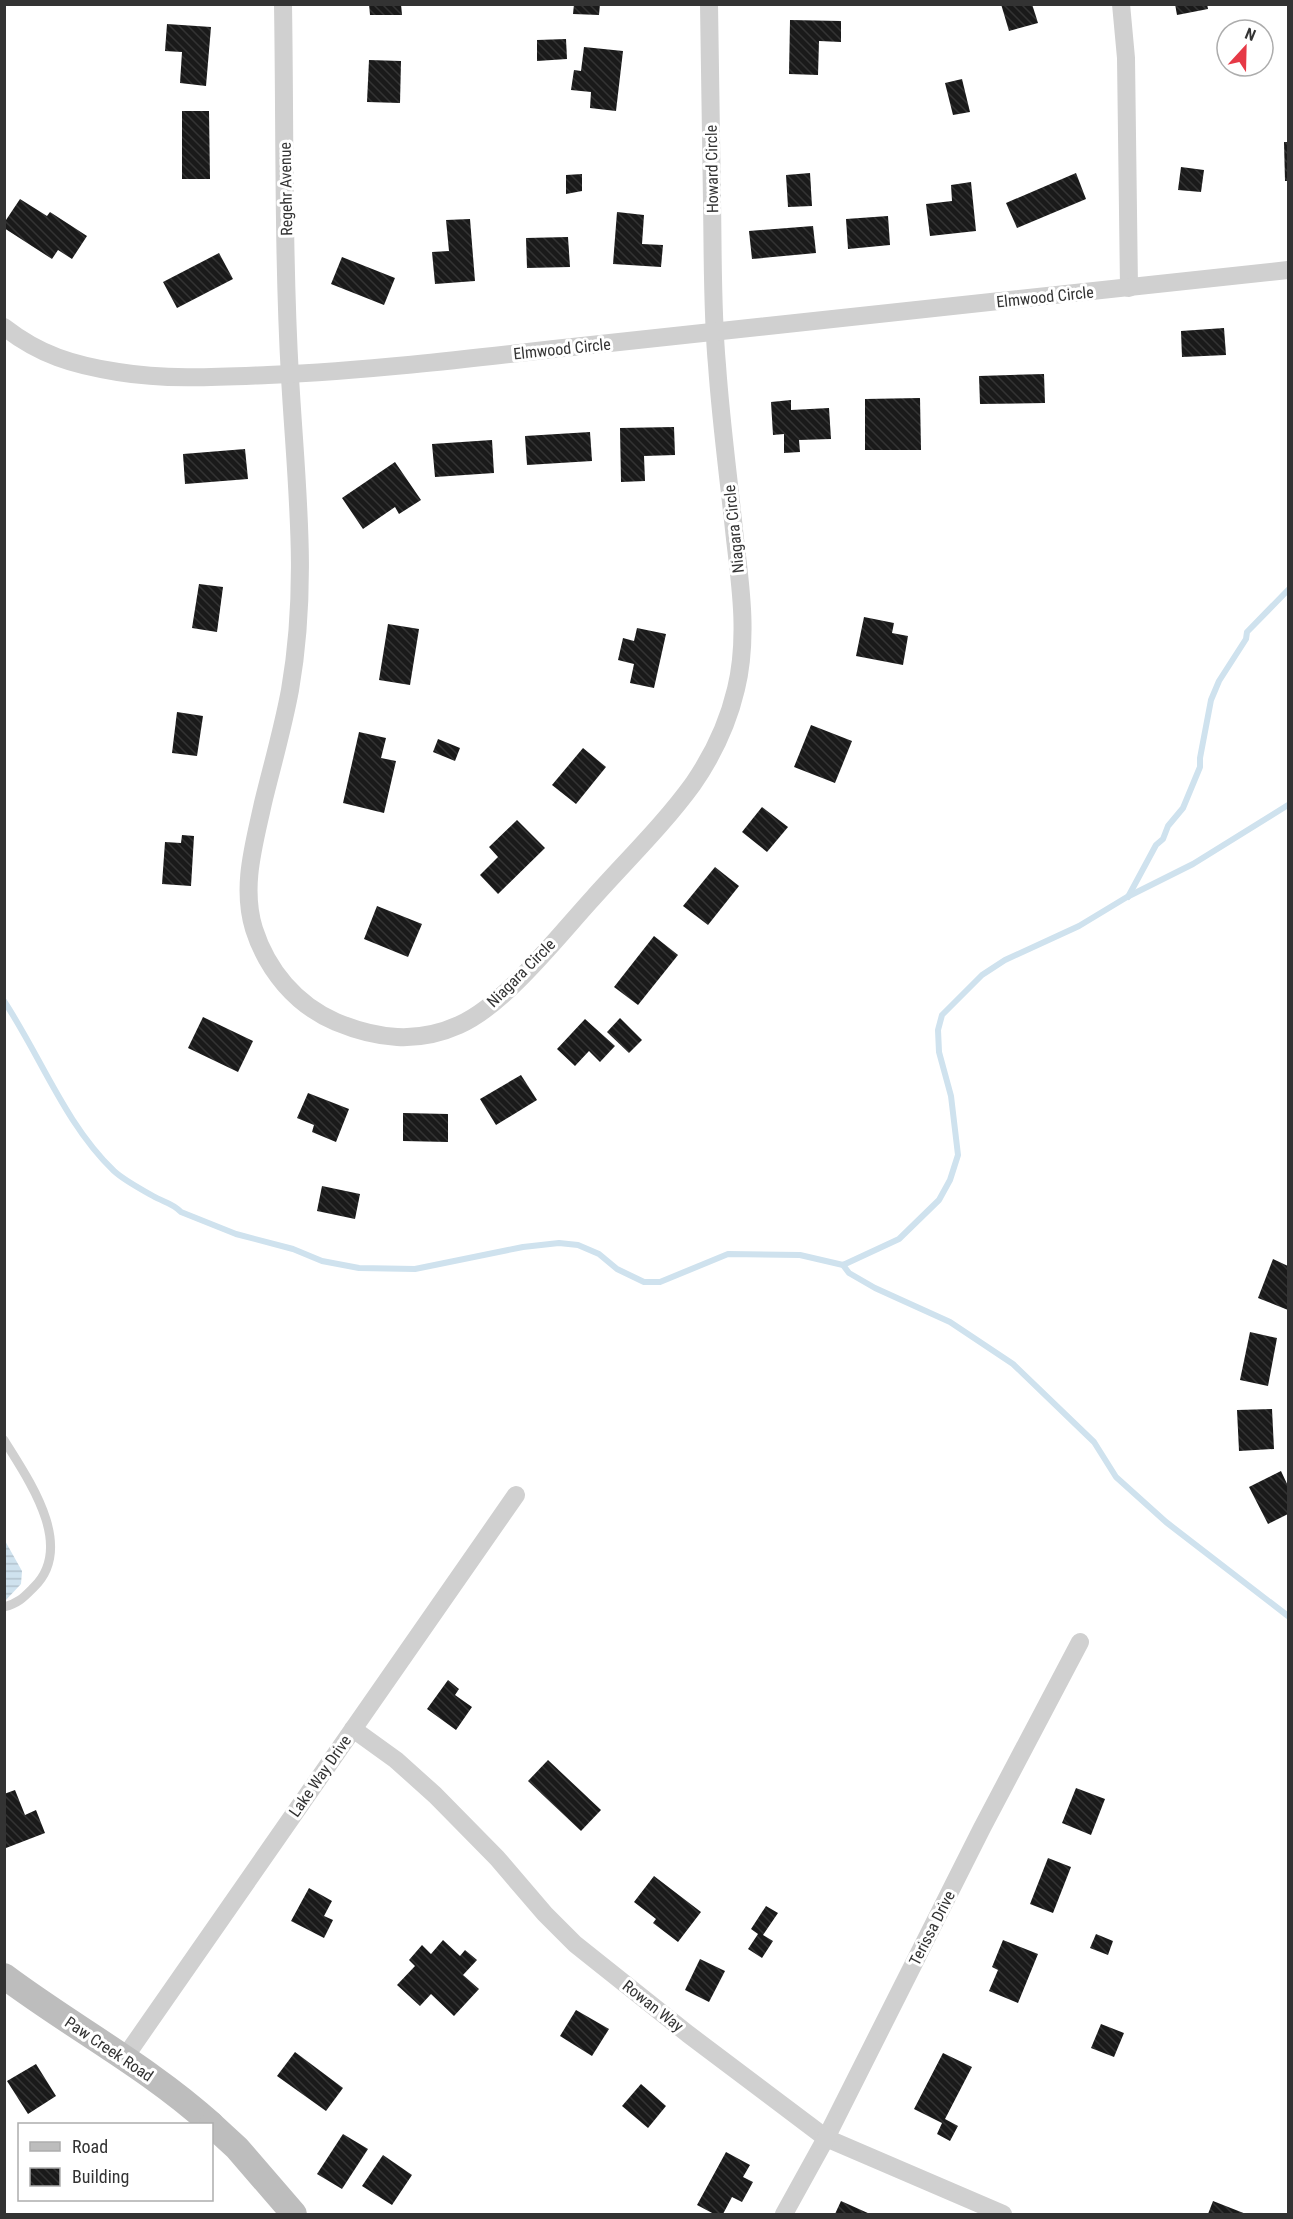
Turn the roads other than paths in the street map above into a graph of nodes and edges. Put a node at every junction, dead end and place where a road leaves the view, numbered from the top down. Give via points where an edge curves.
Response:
1 (283, 4) edge
2 (709, 4) edge
3 (1121, 4) edge
4 (1288, 270) edge
5 (1129, 288) junction
6 (4, 327) edge
7 (714, 334) junction
8 (290, 374) junction
9 (4, 1440) edge
10 (516, 1495) dead end
11 (4, 1607) edge
12 (1080, 1642) dead end
13 (353, 1729) junction
14 (4, 1976) edge
15 (125, 2057) junction
16 (208, 2123) edge
17 (213, 2127) edge
18 (826, 2138) junction
19 (294, 2214) edge
20 (784, 2214) edge
21 (1003, 2214) edge

1 - 8 street, Regehr Avenue
2 - 7 street, Howard Circle
3 - 5 street via 1126,58
4 - 5 street, Elmwood Circle
5 - 7 street, Elmwood Circle
6 - 8 street, Elmwood Circle via 52,357 119,372
7 - 8 street, Elmwood Circle via 460,361
7 - 8 street, Niagara Circle via 742,601 737,686 726,722 694,782 666,818 529,968 470,1020 417,1037 388,1038 361,1033 307,1005 287,989 271,967 253,925 248,898 249,865 289,692 300,618 301,540
9 - 11 lane via 38,1499 49,1527 52,1551 43,1578 18,1603
10 - 13 street, Lake Way Drive
12 - 18 street, Terissa Drive
13 - 15 street, Lake Way Drive
13 - 18 street, Rowan Way via 435,1795 575,1944
14 - 15 street, Paw Creek Road
15 - 16 street, Paw Creek Road
17 - 19 street, Paw Creek Road via 237,2148
18 - 20 street, Terissa Drive
18 - 21 street, Rowan Way

